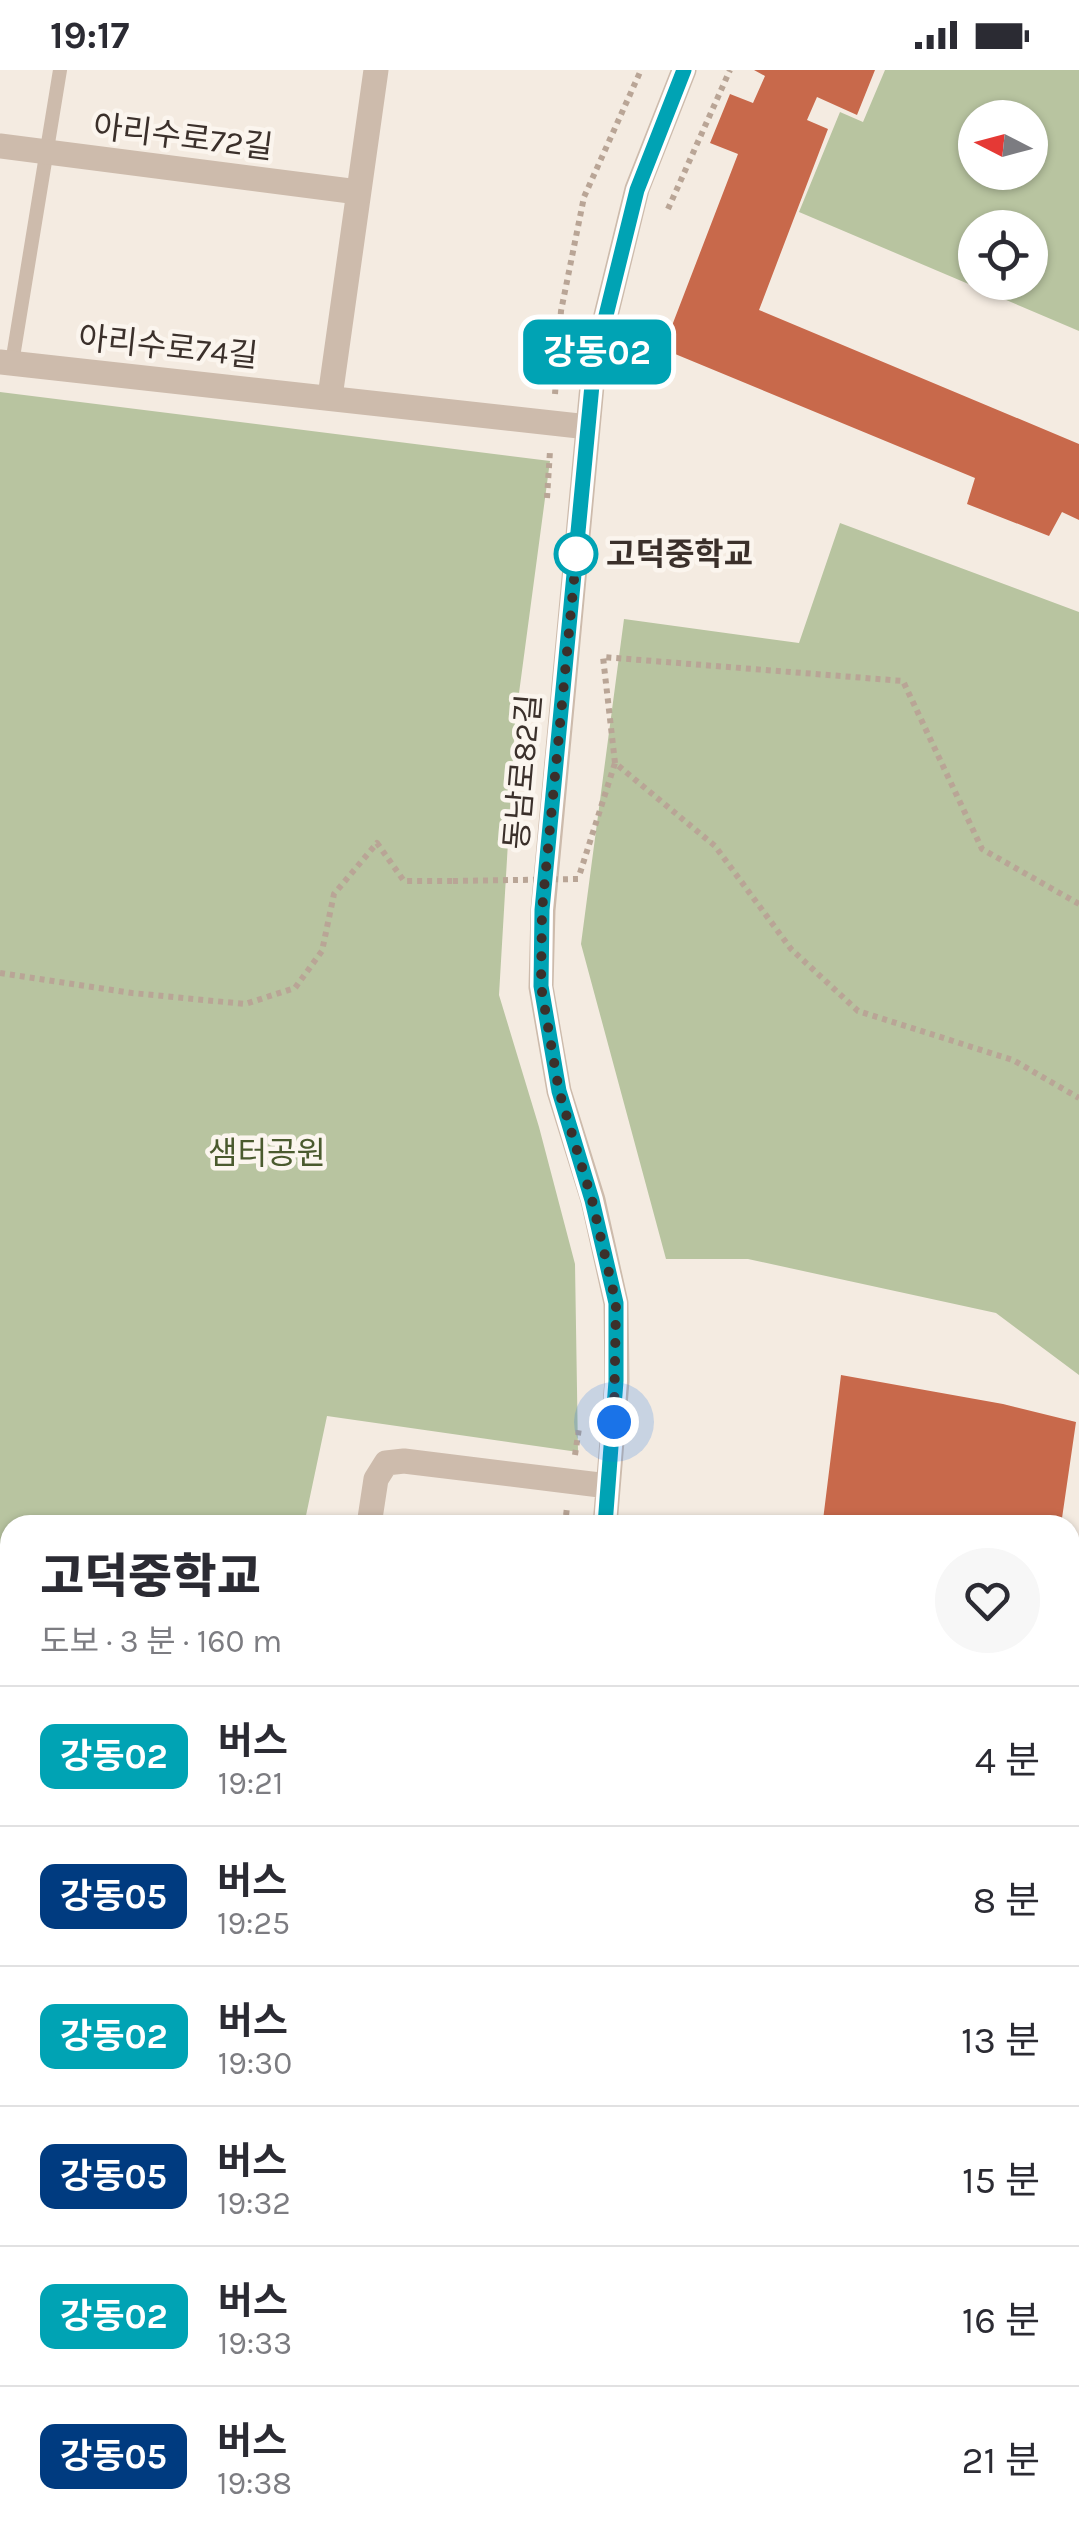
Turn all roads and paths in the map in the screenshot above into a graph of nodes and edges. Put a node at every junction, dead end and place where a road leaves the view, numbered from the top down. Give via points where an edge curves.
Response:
1 (60, 70) edge
2 (376, 70) edge
3 (684, 70) edge
4 (730, 70) edge
5 (0, 146) edge
6 (47, 152) junction
7 (358, 192) junction
8 (666, 212) dead end
9 (6, 362) edge
10 (330, 397) junction
11 (588, 427) junction
12 (614, 763) junction
13 (568, 863) dead end
14 (566, 882) dead end
15 (1079, 904) edge
16 (0, 973) edge
17 (1079, 1098) edge
18 (608, 1486) junction
19 (567, 1508) dead end
20 (371, 1515) edge
21 (566, 1515) edge
22 (606, 1515) edge

1 - 6 lane
2 - 7 street
3 - 11 street, 동남로82길 via 637,190 594,364
4 - 8 path
5 - 6 street, 아리수로72길
6 - 7 street, 아리수로72길
6 - 9 lane
7 - 10 street
9 - 10 street, 아리수로74길
10 - 11 street, 아리수로74길
11 - 18 street, 동남로82길 via 542,910 541,986 559,1091 616,1303
12 - 15 path via 603,657 903,682 982,849
12 - 16 path, bridge via 578,879 404,880 377,843 334,894 322,951 294,988 246,1004
12 - 17 path via 715,846 790,949 858,1011 1012,1060
13 - 14 path
18 - 20 street via 386,1463 376,1479
18 - 22 street, 동남로82길
19 - 21 path

